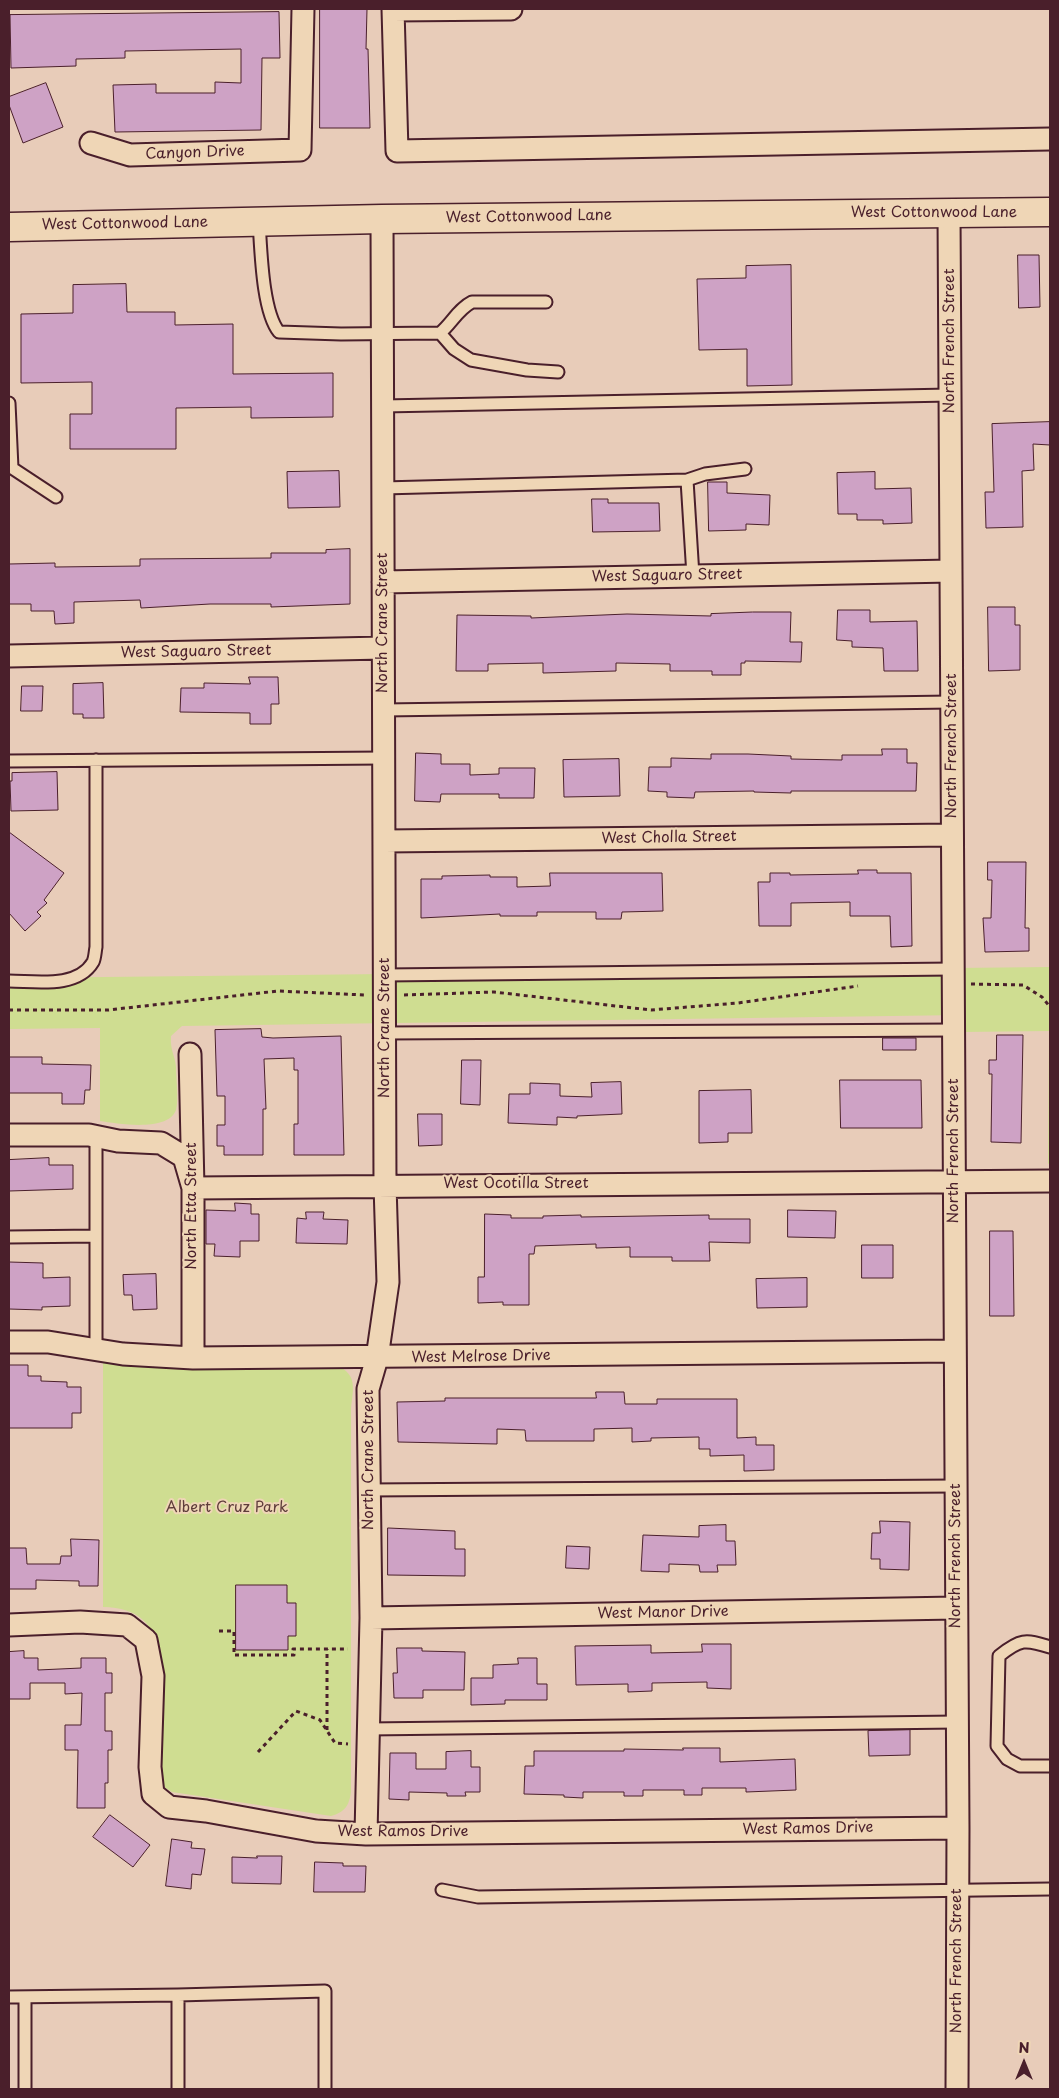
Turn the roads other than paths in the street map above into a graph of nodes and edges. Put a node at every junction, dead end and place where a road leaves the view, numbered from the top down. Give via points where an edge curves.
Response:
1 (303, 9) edge
2 (512, 9) edge
3 (393, 10) edge
4 (1050, 139) edge
5 (91, 143) dead end
6 (1050, 212) edge
7 (949, 213) junction
8 (382, 219) junction
9 (259, 222) junction
10 (9, 227) edge
11 (546, 302) dead end
12 (382, 333) junction
13 (440, 333) junction
14 (558, 372) dead end
15 (950, 395) junction
16 (9, 403) edge
17 (382, 406) junction
18 (745, 469) dead end
19 (687, 480) junction
20 (383, 488) junction
21 (56, 497) dead end
22 (951, 571) junction
23 (693, 576) junction
24 (383, 582) junction
25 (383, 648) junction
26 (9, 656) edge
27 (951, 702) junction
28 (384, 710) junction
29 (384, 758) junction
30 (9, 760) edge
31 (96, 760) junction
32 (952, 835) junction
33 (385, 841) junction
34 (953, 976) junction
35 (9, 981) edge
36 (385, 985) junction
37 (954, 1030) junction
38 (385, 1033) junction
39 (190, 1054) dead end
40 (9, 1136) edge
41 (96, 1136) junction
42 (1050, 1181) edge
43 (954, 1183) junction
44 (385, 1185) junction
45 (193, 1188) junction
46 (96, 1236) junction
47 (9, 1237) edge
48 (9, 1342) edge
49 (96, 1350) junction
50 (955, 1351) junction
51 (193, 1358) junction
52 (377, 1358) junction
53 (956, 1486) junction
54 (368, 1490) junction
55 (956, 1608) junction
56 (371, 1618) junction
57 (9, 1625) edge
58 (1050, 1647) edge
59 (957, 1722) junction
60 (368, 1729) junction
61 (1050, 1766) edge
62 (958, 1828) junction
63 (366, 1834) junction
64 (1050, 1889) edge
65 (442, 1890) dead end
66 (957, 1890) junction
67 (178, 1995) junction
68 (9, 1997) edge
69 (25, 1997) junction
70 (25, 2089) edge
71 (178, 2089) edge
72 (325, 2089) edge
73 (957, 2089) edge

1 - 5 street, Canyon Drive via 300,150 130,155
2 - 3 street
3 - 4 street via 397,151
6 - 7 main road, West Cottonwood Lane
7 - 8 main road, West Cottonwood Lane
7 - 15 street, North French Street
8 - 9 main road, West Cottonwood Lane
8 - 12 street, North Crane Street
9 - 10 main road, West Cottonwood Lane
9 - 12 lane via 264,284 274,326 279,332
11 - 13 lane via 472,302 462,307
12 - 13 lane
12 - 17 street, North Crane Street
13 - 14 lane via 454,349 471,360
15 - 17 lane
15 - 22 street, North French Street
16 - 21 lane via 12,468
17 - 20 street, North Crane Street
18 - 19 lane via 705,474
19 - 20 lane
19 - 23 lane
20 - 24 street, North Crane Street
22 - 23 street, West Saguaro Street
22 - 27 street, North French Street
23 - 24 street, West Saguaro Street
24 - 25 street, North Crane Street
25 - 26 street, West Saguaro Street
25 - 28 street, North Crane Street
27 - 28 lane
27 - 32 street, North French Street
28 - 29 street, North Crane Street
29 - 31 lane
29 - 33 street, North Crane Street
30 - 31 lane
31 - 35 lane via 94,961 76,977
32 - 33 street, West Cholla Street
32 - 34 street, North French Street
33 - 36 street, North Crane Street
34 - 36 lane
34 - 37 street, North French Street
36 - 38 street, North Crane Street
37 - 38 lane
37 - 43 street, North French Street
38 - 44 street, North Crane Street
39 - 45 street, North Etta Street
40 - 41 street
41 - 45 street via 118,1141 161,1143 184,1157
41 - 46 lane
42 - 43 street, West Ocotilla Street
43 - 44 street, West Ocotilla Street
43 - 50 street, North French Street
44 - 45 street, West Ocotilla Street
44 - 52 street, North Crane Street via 388,1282
45 - 51 street, North Etta Street
46 - 47 lane
46 - 49 lane
48 - 49 street, West Melrose Drive via 48,1342
49 - 51 street, West Melrose Drive
50 - 52 street, West Melrose Drive
50 - 53 street, North French Street
51 - 52 street, West Melrose Drive
52 - 54 street, North Crane Street via 368,1389
53 - 54 lane
53 - 55 street, North French Street
54 - 56 street, North Crane Street
55 - 56 street, West Manor Drive
55 - 59 street, North French Street
56 - 60 street, North Crane Street
57 - 63 street, West Ramos Drive via 80,1622 127,1625 146,1640 152,1676 152,1794 169,1807 316,1831
58 - 61 lane via 1031,1641 1014,1644 999,1656 996,1746 1007,1759 1020,1766
59 - 60 lane
59 - 62 street, North French Street
60 - 63 street, North Crane Street
62 - 63 street, West Ramos Drive
62 - 66 street, North French Street
64 - 66 lane
65 - 66 lane via 478,1898
66 - 73 street, North French Street
67 - 69 lane
67 - 71 lane
67 - 72 lane via 325,1991
68 - 69 lane
69 - 70 lane

